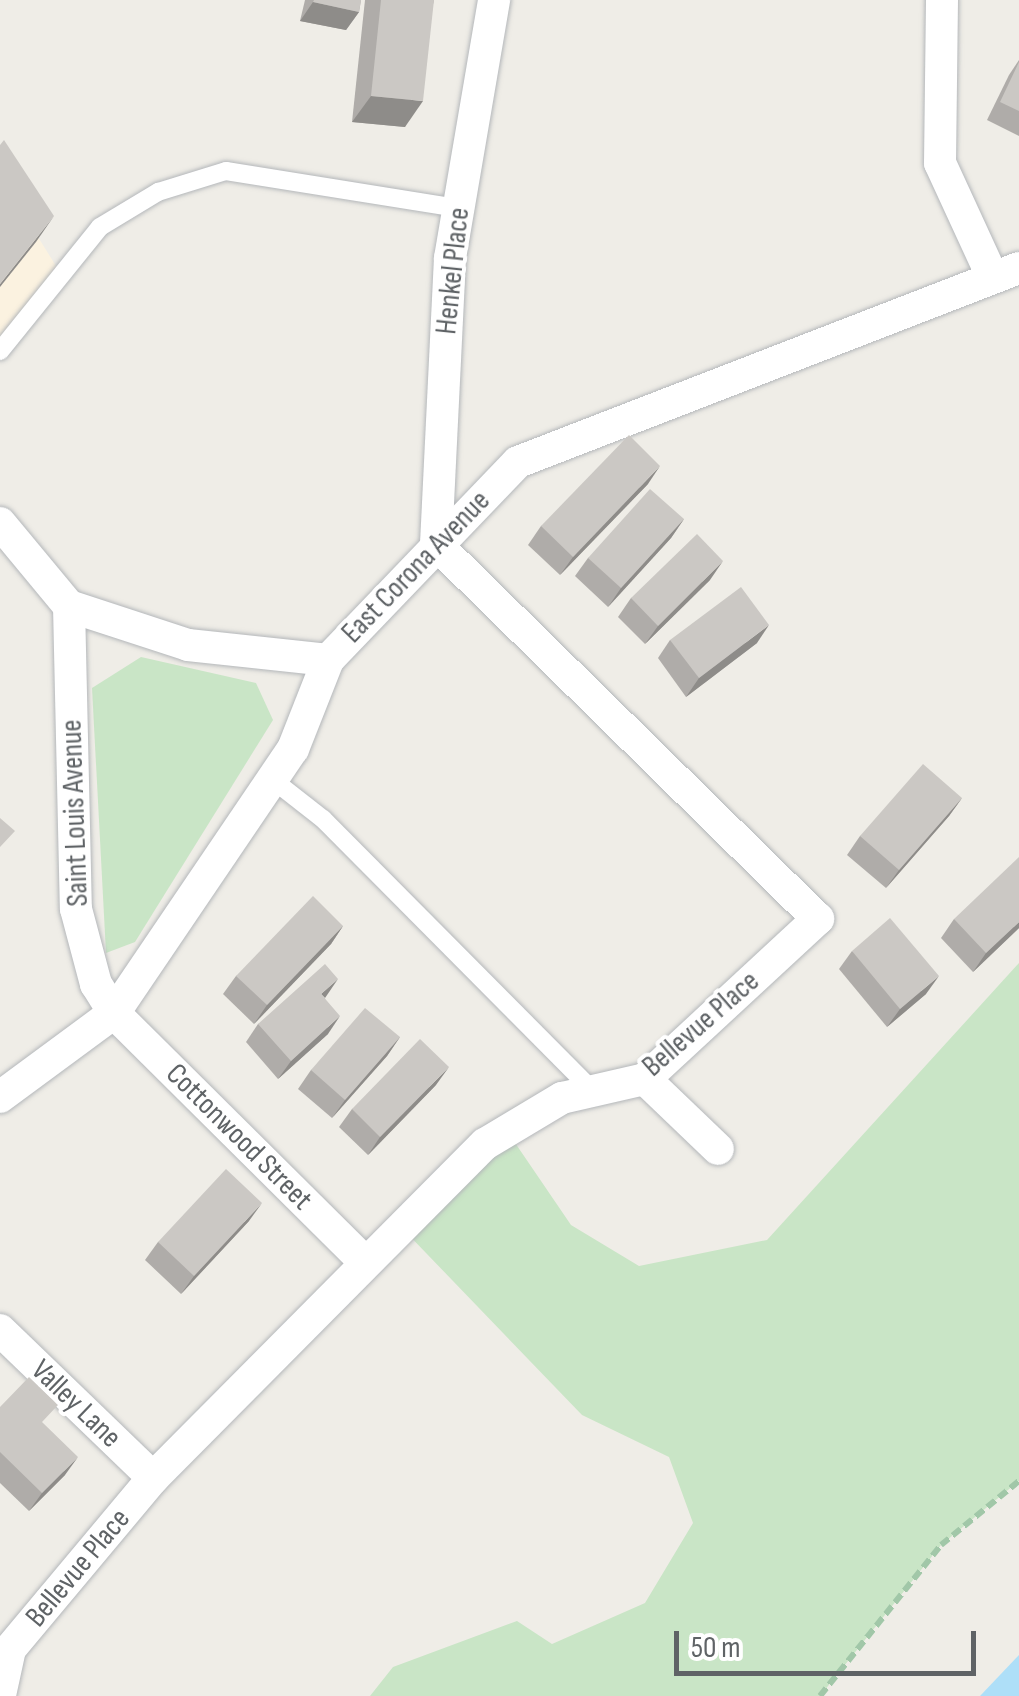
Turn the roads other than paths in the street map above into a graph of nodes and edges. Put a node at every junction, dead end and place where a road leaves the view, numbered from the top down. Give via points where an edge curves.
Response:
1 (494, 0) edge
2 (942, 0) edge
3 (458, 208) junction
4 (1005, 271) edge
5 (0, 351) edge
6 (0, 523) edge
7 (436, 544) junction
8 (70, 606) junction
9 (328, 660) junction
10 (273, 780) junction
11 (114, 1013) junction
12 (646, 1079) junction
13 (592, 1091) junction
14 (0, 1097) edge
15 (718, 1150) dead end
16 (365, 1262) junction
17 (0, 1330) edge
18 (152, 1478) junction
19 (0, 1695) edge

1 - 3 street, Henkel Place
2 - 4 street via 940,163
3 - 5 lane via 226,171 158,192 100,227
3 - 7 street, Henkel Place
4 - 7 street, East Corona Avenue via 518,462
6 - 8 street
7 - 9 street, East Corona Avenue
7 - 12 street, Bellevue Place via 818,919
8 - 9 street via 188,644
8 - 11 street, Saint Louis Avenue via 76,908 87,961
9 - 10 street, East Corona Avenue via 293,750
10 - 11 street, East Corona Avenue
10 - 13 lane via 322,819
11 - 14 street, East Corona Avenue
11 - 16 street, Cottonwood Street
12 - 13 street, Bellevue Place
12 - 15 street
13 - 16 street, Bellevue Place via 562,1098 485,1144
16 - 18 street, Bellevue Place
17 - 18 street, Valley Lane
18 - 19 street, Bellevue Place via 10,1649

